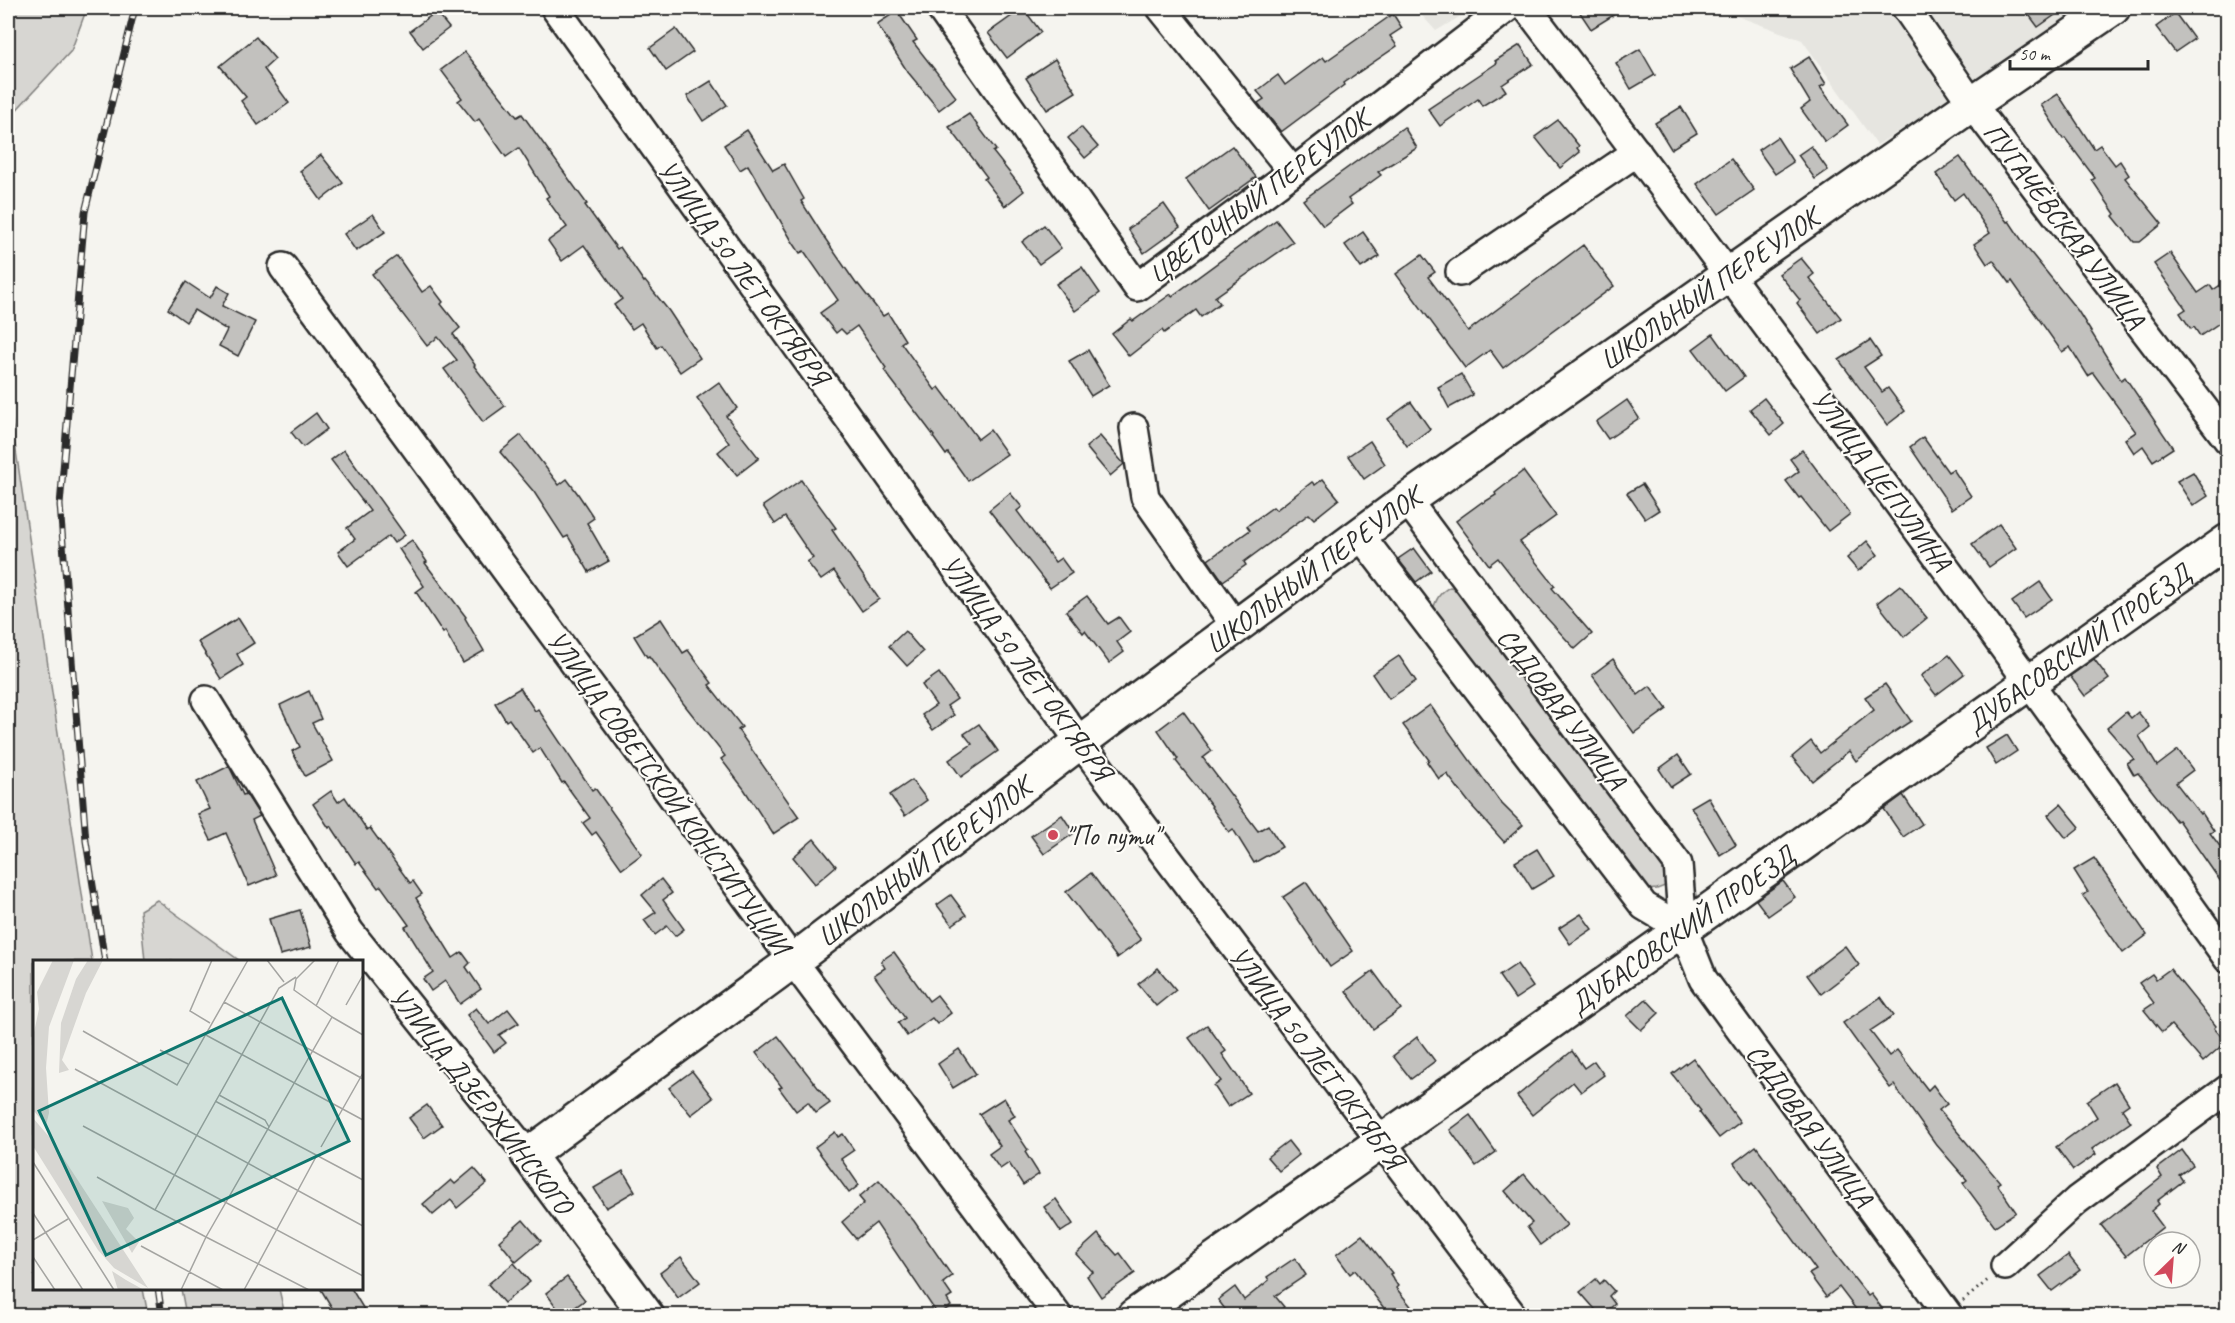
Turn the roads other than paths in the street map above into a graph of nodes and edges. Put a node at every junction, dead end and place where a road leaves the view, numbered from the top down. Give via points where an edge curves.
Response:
1 (555, 8) edge
2 (940, 8) edge
3 (1161, 8) edge
4 (1507, 8) edge
5 (1527, 8) edge
6 (1906, 8) edge
7 (2113, 8) edge
8 (1972, 104) junction
9 (1637, 152) junction
10 (1293, 172) junction
11 (283, 267) dead end
12 (1460, 272) dead end
13 (1730, 274) junction
14 (1134, 428) dead end
15 (2228, 440) edge
16 (1407, 500) junction
17 (1359, 535) junction
18 (2228, 541) edge
19 (1236, 627) junction
20 (2029, 681) junction
21 (206, 700) dead end
22 (1080, 742) junction
23 (1683, 929) junction
24 (2228, 959) edge
25 (793, 961) junction
26 (2228, 1089) edge
27 (1380, 1141) junction
28 (528, 1155) junction
29 (2004, 1266) road end
30 (1948, 1315) edge
31 (647, 1316) edge
32 (1058, 1316) edge
33 (1134, 1316) edge
34 (1513, 1316) edge

1 - 22 street, УЛИЦА 50 ЛЕТ ОКТЯБРЯ
2 - 10 street, ЦВЕТОЧНЫЙ ПЕРЕУЛОК via 1137,287
3 - 10 street
4 - 10 street, ЦВЕТОЧНЫЙ ПЕРЕУЛОК
5 - 9 street, УЛИЦА ЦЕПУЛИНА
6 - 8 street, ПУГАЧЁВСКАЯ УЛИЦА
7 - 8 main road, ШКОЛЬНЫЙ ПЕРЕУЛОК
8 - 13 main road, ШКОЛЬНЫЙ ПЕРЕУЛОК
8 - 15 street, ПУГАЧЁВСКАЯ УЛИЦА
9 - 12 street
9 - 13 street, УЛИЦА ЦЕПУЛИНА
11 - 25 street, УЛИЦА СОВЕТСКОЙ КОНСТИТУЦИИ
13 - 16 main road, ШКОЛЬНЫЙ ПЕРЕУЛОК
13 - 20 street, УЛИЦА ЦЕПУЛИНА
14 - 19 street via 1145,497
16 - 17 main road, ШКОЛЬНЫЙ ПЕРЕУЛОК
16 - 23 street, САДОВАЯ УЛИЦА via 1678,864
17 - 19 main road, ШКОЛЬНЫЙ ПЕРЕУЛОК
17 - 23 street, САДОВАЯ УЛИЦА via 1644,906
18 - 20 main road, ДУБАСОВСКИЙ ПРОЕЗД
19 - 22 main road, ШКОЛЬНЫЙ ПЕРЕУЛОК
20 - 23 main road, ДУБАСОВСКИЙ ПРОЕЗД
20 - 24 street, УЛИЦА ЦЕПУЛИНА
21 - 28 street, УЛИЦА ДЗЕРЖИНСКОГО via 350,932
22 - 25 main road, ШКОЛЬНЫЙ ПЕРЕУЛОК
22 - 27 street, УЛИЦА 50 ЛЕТ ОКТЯБРЯ
23 - 27 main road, ДУБАСОВСКИЙ ПРОЕЗД
23 - 30 street, САДОВАЯ УЛИЦА via 1703,979
25 - 28 main road, ШКОЛЬНЫЙ ПЕРЕУЛОК
25 - 32 street, УЛИЦА СОВЕТСКОЙ КОНСТИТУЦИИ
26 - 29 street via 2077,1200
27 - 33 main road, ДУБАСОВСКИЙ ПРОЕЗД
27 - 34 street, УЛИЦА 50 ЛЕТ ОКТЯБРЯ
28 - 31 main road, УЛИЦА ДЗЕРЖИНСКОГО

